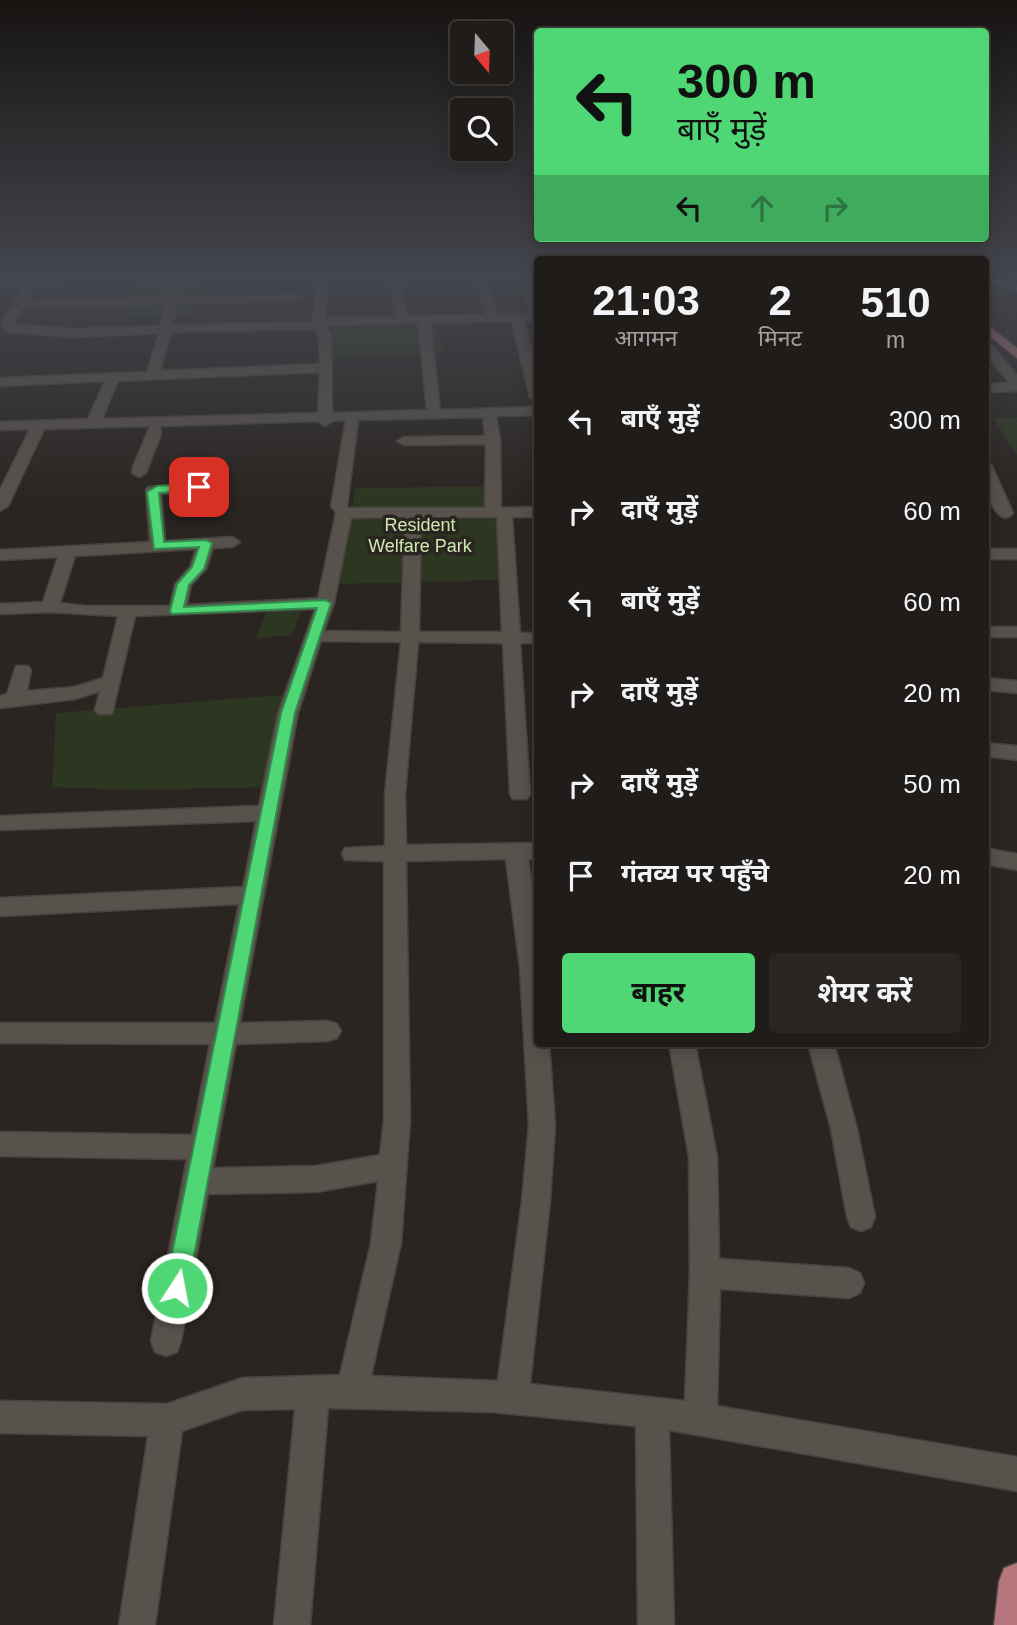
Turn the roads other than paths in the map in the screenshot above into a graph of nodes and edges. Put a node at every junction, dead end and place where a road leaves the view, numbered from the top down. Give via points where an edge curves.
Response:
1 (159, 351) edge
2 (326, 351) edge
3 (427, 351) edge
4 (525, 351) edge
5 (989, 354) edge
6 (327, 368) junction
7 (1006, 371) junction
8 (989, 372) edge
9 (152, 376) junction
10 (113, 377) junction
11 (0, 382) edge
12 (534, 385) edge
13 (1017, 385) edge
14 (989, 388) edge
15 (1017, 399) edge
16 (989, 401) edge
17 (534, 411) edge
18 (434, 413) junction
19 (534, 416) edge
20 (490, 417) junction
21 (325, 419) junction
22 (352, 421) junction
23 (93, 423) junction
24 (0, 426) edge
25 (37, 428) junction
26 (155, 428) junction
27 (493, 440) junction
28 (404, 442) dead end
29 (989, 473) edge
30 (199, 487) dead end
31 (155, 489) junction
32 (0, 506) edge
33 (499, 512) junction
34 (534, 512) edge
35 (344, 513) junction
36 (413, 513) junction
37 (989, 513) edge
38 (1011, 513) edge
39 (232, 542) dead end
40 (206, 543) junction
41 (158, 546) junction
42 (68, 552) junction
43 (989, 554) edge
44 (1017, 554) edge
45 (0, 555) edge
46 (325, 603) junction
47 (50, 607) junction
48 (0, 609) edge
49 (128, 610) junction
50 (177, 611) junction
51 (989, 631) edge
52 (1017, 632) edge
53 (314, 636) junction
54 (410, 637) junction
55 (512, 638) junction
56 (534, 638) edge
57 (22, 670) dead end
58 (111, 682) junction
59 (989, 684) edge
60 (1017, 687) edge
61 (8, 700) edge
62 (105, 710) dead end
63 (989, 750) edge
64 (1017, 753) edge
65 (520, 794) dead end
66 (268, 813) junction
67 (0, 823) edge
68 (526, 851) edge
69 (394, 853) junction
70 (353, 854) dead end
71 (989, 857) edge
72 (1017, 862) edge
73 (252, 895) junction
74 (0, 907) edge
75 (534, 999) edge
76 (327, 1031) dead end
77 (0, 1033) edge
78 (225, 1034) junction
79 (537, 1047) edge
80 (683, 1047) edge
81 (822, 1047) edge
82 (0, 1144) edge
83 (203, 1147) junction
84 (393, 1166) junction
85 (197, 1181) junction
86 (861, 1217) dead end
87 (705, 1273) junction
88 (849, 1283) dead end
89 (166, 1341) dead end
90 (352, 1391) junction
91 (313, 1392) junction
92 (512, 1398) junction
93 (652, 1412) junction
94 (0, 1417) edge
95 (701, 1419) junction
96 (167, 1420) junction
97 (1017, 1474) edge
98 (1017, 1581) edge
99 (137, 1625) edge
100 (292, 1625) edge
101 (656, 1625) edge
102 (1012, 1625) edge

1 - 9 street
2 - 6 street
3 - 18 street
4 - 12 street
5 - 7 street
6 - 9 street
6 - 21 street
7 - 8 street
7 - 13 street
9 - 10 street
10 - 11 street
10 - 23 street
13 - 14 street
15 - 16 street
17 - 18 street
18 - 21 street
19 - 20 street
20 - 22 street
20 - 27 street
21 - 22 street
21 - 23 street
21 - 26 street
22 - 35 street via 338,506
23 - 25 street
24 - 25 street
25 - 26 street
25 - 32 street
26 - 31 street via 138,476
27 - 28 street
27 - 33 street via 491,462
29 - 38 street
30 - 31 street
31 - 41 street
33 - 34 street
33 - 36 street
33 - 55 street
35 - 36 street
35 - 46 street
36 - 54 street
37 - 38 street
39 - 40 street
40 - 41 street
40 - 50 street via 198,569 183,584
41 - 42 street
42 - 45 street
42 - 47 street
43 - 44 street
46 - 50 street
46 - 53 street
47 - 48 street
47 - 49 street
49 - 50 street
49 - 58 street
51 - 52 street
53 - 54 street
53 - 66 street via 288,713
54 - 55 street
54 - 69 street
55 - 56 street
55 - 65 street
57 - 61 street
58 - 61 street via 75,693
58 - 62 street
59 - 60 street
63 - 64 street
66 - 67 street
66 - 73 street
68 - 69 street
68 - 75 street
69 - 70 street
69 - 84 street via 397,1120
71 - 72 street
73 - 74 street
73 - 78 street
76 - 78 street
77 - 78 street
78 - 83 street
79 - 92 street via 542,1125
80 - 87 street via 703,1157
81 - 86 street
82 - 83 street
83 - 85 street
84 - 85 street via 316,1179
84 - 90 street via 386,1243
85 - 89 street
87 - 88 street
87 - 95 street
90 - 91 street
90 - 92 street
91 - 96 street via 243,1394
91 - 100 street
92 - 93 street
93 - 95 street
93 - 101 street
94 - 96 street
95 - 97 street
96 - 99 street
98 - 102 main road

